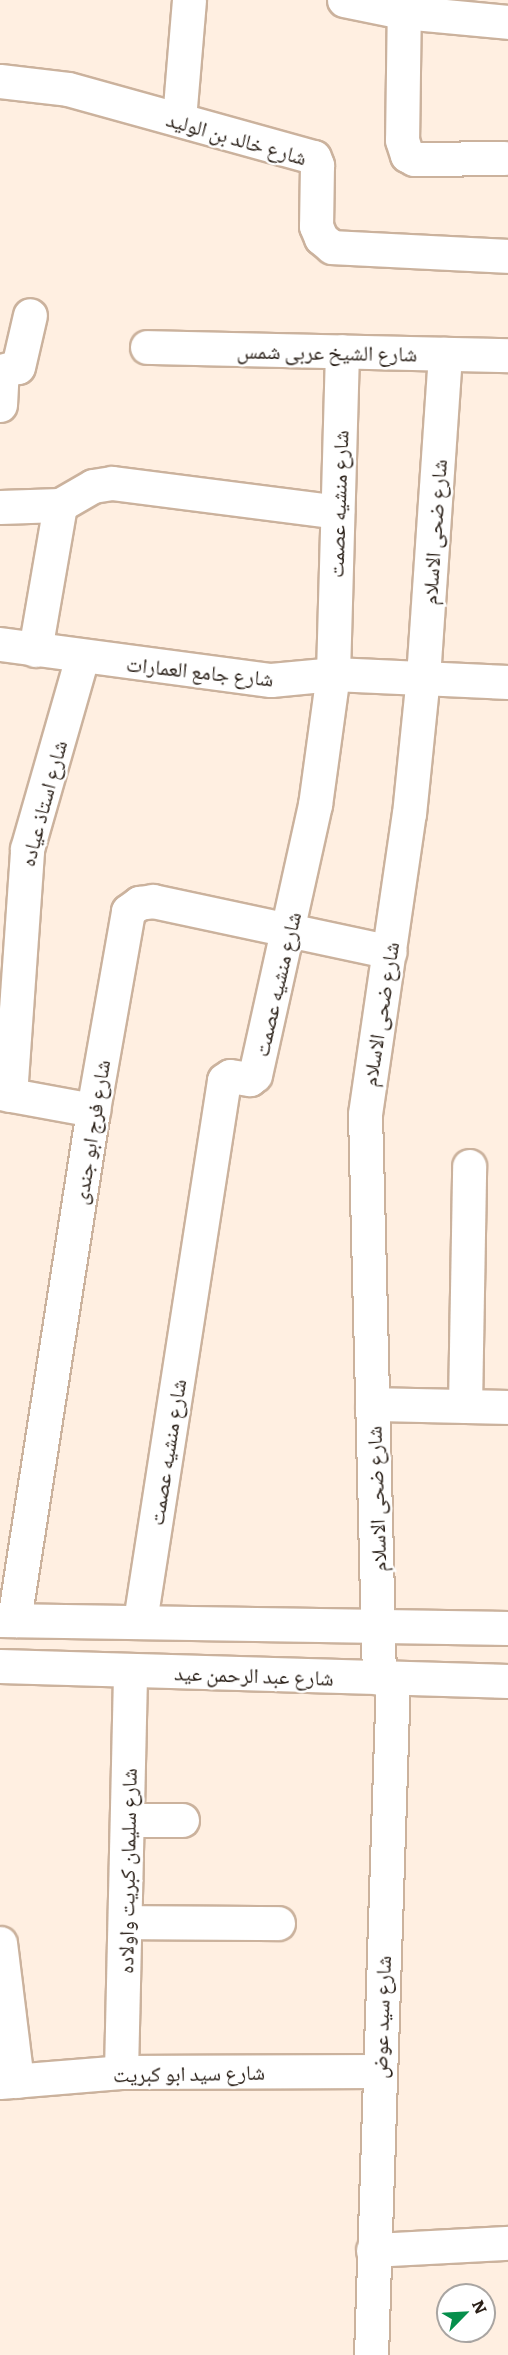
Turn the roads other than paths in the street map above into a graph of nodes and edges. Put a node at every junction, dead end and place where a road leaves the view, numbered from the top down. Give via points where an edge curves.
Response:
1 (189, 0) edge
2 (344, 0) edge
3 (403, 6) edge
4 (508, 22) edge
5 (0, 81) edge
6 (179, 119) junction
7 (504, 158) dead end
8 (508, 256) edge
9 (30, 315) dead end
10 (147, 347) dead end
11 (342, 351) junction
12 (445, 354) junction
13 (508, 355) edge
14 (1, 371) edge
15 (0, 405) edge
16 (60, 505) junction
17 (0, 507) edge
18 (337, 512) junction
19 (0, 644) edge
20 (35, 650) junction
21 (82, 657) junction
22 (333, 674) junction
23 (423, 677) junction
24 (508, 682) edge
25 (289, 930) junction
26 (390, 952) junction
27 (5, 1094) edge
28 (93, 1110) junction
29 (470, 1166) dead end
30 (372, 1404) junction
31 (465, 1406) junction
32 (508, 1407) edge
33 (7, 1620) edge
34 (140, 1621) junction
35 (378, 1625) junction
36 (508, 1628) edge
37 (0, 1666) edge
38 (130, 1670) junction
39 (386, 1678) junction
40 (508, 1681) edge
41 (127, 1820) junction
42 (183, 1820) dead end
43 (125, 1922) junction
44 (278, 1923) dead end
45 (0, 1943) edge
46 (378, 2071) junction
47 (122, 2072) junction
48 (9, 2081) edge
49 (508, 2243) edge
50 (374, 2250) junction
51 (371, 2355) edge

1 - 6 street
2 - 3 street
3 - 4 street
3 - 7 street via 402,140 407,155 414,159
5 - 6 street, شارع خالد بن الوليد via 68,89
6 - 8 street, شارع خالد بن الوليد via 314,157 316,226 321,238 332,246
9 - 14 street via 18,367
10 - 11 street, شارع الشيخ عربى شمس
11 - 12 street, شارع الشيخ عربى شمس
11 - 18 street, شارع منشيه عصمت
12 - 13 street, شارع الشيخ عربى شمس
12 - 23 street, شارع ضحى الاسلام
14 - 15 street
16 - 17 street
16 - 18 street via 93,486 112,483
16 - 20 street
18 - 22 street, شارع منشيه عصمت
19 - 20 street, شارع جامع العمارات
20 - 21 street, شارع جامع العمارات
21 - 22 street, شارع جامع العمارات via 271,680
21 - 27 street, شارع استاذ عياده via 26,858
22 - 23 street, شارع جامع العمارات
22 - 25 street, شارع منشيه عصمت via 315,805
23 - 24 street, شارع جامع العمارات
23 - 26 street, شارع ضحى الاسلام
25 - 26 street, شارع فرج ابو جندى
25 - 28 street, شارع فرج ابو جندى via 153,901 139,903 128,911
25 - 34 street, شارع منشيه عصمت via 255,1075 250,1079 230,1076 224,1080
26 - 30 street, شارع ضحى الاسلام via 365,1114
27 - 28 street
28 - 33 street, شارع فرج ابو جندى
29 - 31 street
30 - 31 street
30 - 35 street, شارع ضحى الاسلام
31 - 32 street
33 - 34 street
34 - 35 street
35 - 36 street
35 - 39 street, شارع ضحى الاسلام
37 - 38 street, شارع عبد الرحمن عيد
38 - 39 street, شارع عبد الرحمن عيد
38 - 41 street, شارع سليمان كبريت واولاده
39 - 40 street, شارع عبد الرحمن عيد
39 - 46 street, شارع سيد عوض
41 - 42 street
41 - 43 street, شارع سليمان كبريت واولاده
43 - 44 street
43 - 47 street, شارع سليمان كبريت واولاده
45 - 48 street
46 - 47 street, شارع سيد ابو كبريت
46 - 50 street, شارع سيد عوض
47 - 48 street, شارع سيد ابو كبريت
49 - 50 street
50 - 51 street, شارع سيد عوض

